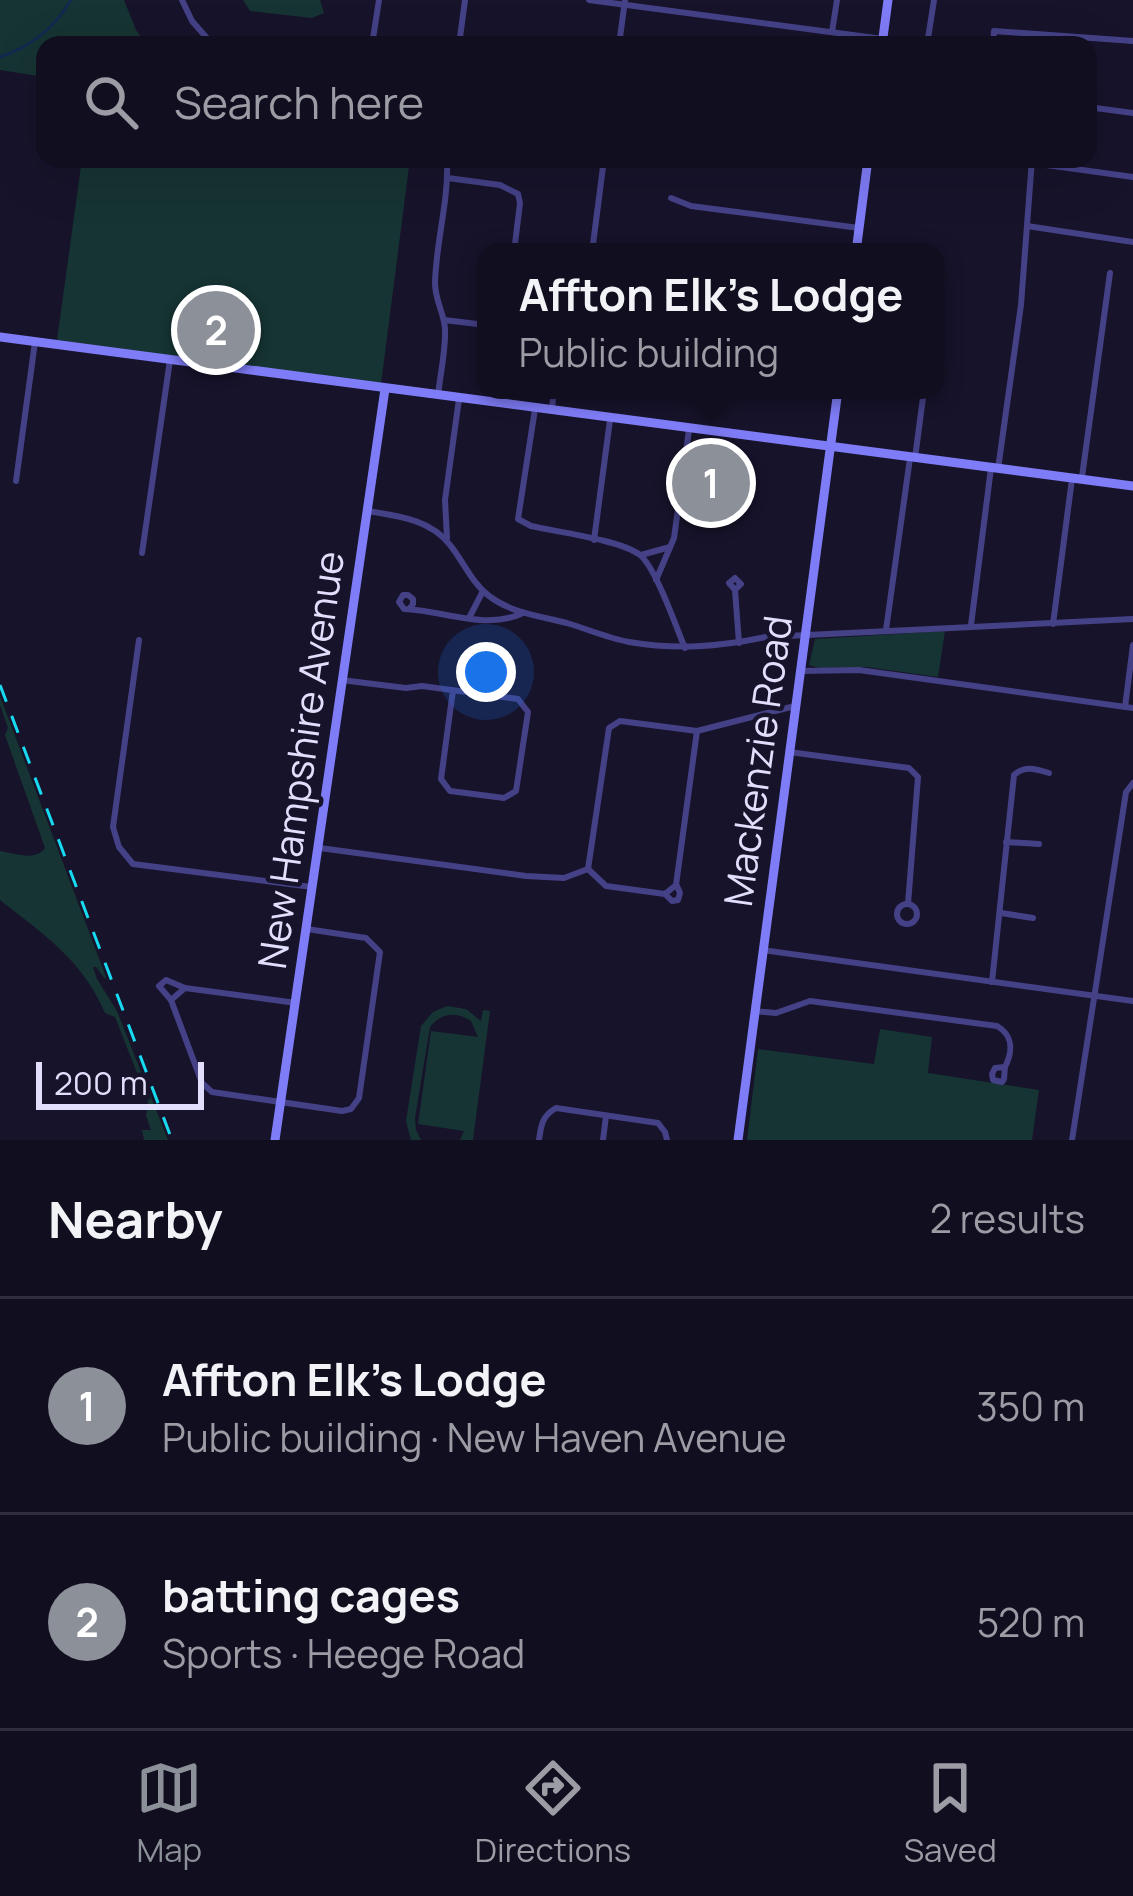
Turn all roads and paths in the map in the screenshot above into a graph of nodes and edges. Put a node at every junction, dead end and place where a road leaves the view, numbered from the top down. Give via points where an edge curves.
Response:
1 (182, 0) edge
2 (379, 0) edge
3 (465, 0) edge
4 (589, 0) edge
5 (837, 0) edge
6 (888, 0) edge
7 (934, 0) edge
8 (624, 2) edge
9 (832, 32) junction
10 (205, 36) edge
11 (374, 36) edge
12 (460, 36) edge
13 (620, 36) edge
14 (852, 36) edge
15 (884, 36) edge
16 (928, 36) edge
17 (994, 36) edge
18 (1064, 36) edge
19 (1097, 38) edge
20 (1133, 41) edge
21 (1097, 108) edge
22 (1133, 113) edge
23 (447, 168) edge
24 (603, 168) edge
25 (866, 168) edge
26 (1031, 168) edge
27 (1076, 168) edge
28 (1133, 177) edge
29 (448, 178) junction
30 (671, 198) dead end
31 (1027, 226) junction
32 (859, 228) junction
33 (1133, 242) edge
34 (515, 243) edge
35 (593, 243) edge
36 (857, 243) edge
37 (1110, 273) dead end
38 (444, 320) junction
39 (477, 324) edge
40 (0, 338) edge
41 (35, 342) junction
42 (170, 360) junction
43 (385, 389) junction
44 (438, 396) junction
45 (459, 399) junction
46 (553, 399) edge
47 (837, 399) edge
48 (922, 399) edge
49 (535, 409) junction
50 (552, 412) junction
51 (610, 419) junction
52 (689, 430) junction
53 (830, 448) junction
54 (912, 459) junction
55 (995, 469) junction
56 (1077, 479) junction
57 (16, 482) dead end
58 (1133, 486) edge
59 (446, 510) junction
60 (367, 512) junction
61 (425, 525) junction
62 (594, 540) junction
63 (448, 541) junction
64 (670, 547) junction
65 (142, 553) dead end
66 (641, 555) junction
67 (656, 580) junction
68 (483, 590) junction
69 (735, 590) dead end
70 (410, 608) dead end
71 (523, 613) junction
72 (469, 617) junction
73 (1133, 619) edge
74 (1053, 624) junction
75 (970, 626) junction
76 (886, 630) junction
77 (805, 636) junction
78 (140, 640) dead end
79 (739, 643) junction
80 (1133, 645) edge
81 (685, 648) junction
82 (1132, 657) edge
83 (800, 671) junction
84 (341, 680) junction
85 (453, 691) junction
86 (795, 706) junction
87 (1129, 707) edge
88 (697, 731) junction
89 (789, 752) junction
90 (1049, 773) dead end
91 (1131, 784) edge
92 (1006, 842) junction
93 (1039, 844) dead end
94 (318, 848) junction
95 (588, 869) junction
96 (312, 887) junction
97 (908, 904) dead end
98 (1001, 913) junction
99 (1033, 919) dead end
100 (307, 929) junction
101 (762, 950) junction
102 (992, 982) junction
103 (185, 988) junction
104 (1095, 995) junction
105 (171, 1000) junction
106 (1133, 1000) edge
107 (296, 1003) junction
108 (754, 1011) junction
109 (1005, 1067) dead end
110 (280, 1101) junction
111 (606, 1115) junction
112 (274, 1140) edge
113 (539, 1140) edge
114 (603, 1140) edge
115 (668, 1140) edge
116 (738, 1140) edge
117 (1072, 1140) edge

1 - 10 street
2 - 11 street
3 - 12 street
4 - 8 street
5 - 9 street
6 - 15 street
7 - 16 street
8 - 9 street
8 - 13 street
9 - 14 street
17 - 18 street
19 - 20 street
21 - 22 street
23 - 29 street
24 - 35 street
25 - 32 street
26 - 31 street
27 - 28 street
29 - 34 street via 518,194
29 - 38 street via 435,283
30 - 32 street
31 - 33 street
31 - 55 street
32 - 36 street
37 - 56 street
38 - 39 street
38 - 44 street
40 - 41 street
41 - 42 street
41 - 57 street
42 - 43 street
42 - 65 street
43 - 44 street
43 - 60 street, New Hampshire Avenue
44 - 45 street
45 - 49 street
45 - 59 street
46 - 50 street
47 - 53 street, Mackenzie Road
48 - 54 street
49 - 50 street
49 - 62 street via 518,519
50 - 51 street
51 - 52 street
51 - 62 street
52 - 53 street
52 - 64 street
53 - 54 street
53 - 77 street, Mackenzie Road
54 - 55 street
54 - 76 street
55 - 56 street
55 - 75 street
56 - 58 street
56 - 74 street
59 - 61 street
59 - 63 street
60 - 61 street
60 - 84 street, New Hampshire Avenue
61 - 63 street
62 - 66 street
63 - 68 street
64 - 66 street
64 - 67 street
66 - 67 street
67 - 81 street
68 - 71 street
68 - 72 street
69 - 79 street
70 - 72 street
71 - 72 street
71 - 81 street
73 - 74 street
74 - 75 street
75 - 76 street
76 - 77 street
77 - 79 street
77 - 83 street, Mackenzie Road
78 - 96 street via 113,827 119,847 133,864
79 - 81 street
80 - 82 street
82 - 87 street
83 - 86 street, Mackenzie Road
83 - 87 street via 859,670
84 - 85 street
84 - 94 street, New Hampshire Avenue
85 - 85 street via 524,703 510,796 450,791 441,779
86 - 88 street
86 - 89 street, Mackenzie Road
88 - 95 street via 620,721 609,728
88 - 95 street via 671,890 606,886
89 - 97 street via 909,769 918,777
89 - 101 street, Mackenzie Road
90 - 92 street via 1014,775
91 - 104 street
92 - 93 street
92 - 98 street
94 - 95 street via 526,876 564,878
94 - 96 street, New Hampshire Avenue
96 - 100 street, New Hampshire Avenue
98 - 99 street
98 - 102 street
100 - 107 street, New Hampshire Avenue
100 - 110 street via 366,938 380,952 359,1098 342,1111
101 - 102 street
101 - 108 street, Mackenzie Road
102 - 104 street
103 - 105 street
103 - 105 street via 163,980 159,988
103 - 107 street
104 - 106 street
104 - 117 street
105 - 110 street via 202,1083 212,1092
107 - 110 street, New Hampshire Avenue
108 - 109 street via 776,1013 810,1000 997,1026 1010,1040
108 - 116 street, Mackenzie Road
110 - 112 street, New Hampshire Avenue
111 - 113 street via 556,1108 541,1123
111 - 114 street
111 - 115 street via 658,1123

